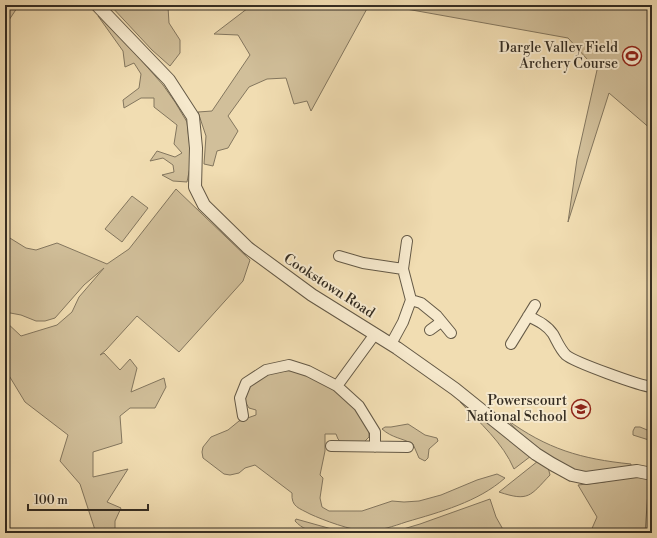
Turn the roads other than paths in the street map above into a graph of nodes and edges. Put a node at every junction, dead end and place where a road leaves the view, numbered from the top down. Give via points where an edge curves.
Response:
1 (97, 5) edge
2 (407, 242) dead end
3 (340, 256) dead end
4 (403, 269) junction
5 (411, 300) junction
6 (535, 305) dead end
7 (528, 316) junction
8 (441, 322) junction
9 (430, 330) dead end
10 (451, 333) dead end
11 (375, 334) junction
12 (391, 344) junction
13 (511, 344) dead end
14 (337, 386) junction
15 (652, 387) edge
16 (243, 416) dead end
17 (331, 446) dead end
18 (375, 447) junction
19 (408, 447) dead end
20 (652, 474) edge

1 - 11 street, Cookstown Road via 169,80 193,117 196,148 195,187 204,205 258,256 312,295
2 - 4 street
3 - 4 street via 364,263
4 - 5 street
5 - 8 street via 421,303
5 - 12 street
6 - 7 street
7 - 13 street
7 - 15 street via 547,326 566,356
8 - 9 street
8 - 10 street
11 - 12 street, Cookstown Road
11 - 14 street
12 - 20 street, Cookstown Road via 456,389 536,454 572,475 586,478 637,471
14 - 16 street via 308,371 289,366 266,370 246,383 240,398
14 - 18 street via 359,406 375,432
17 - 18 street
18 - 19 street

